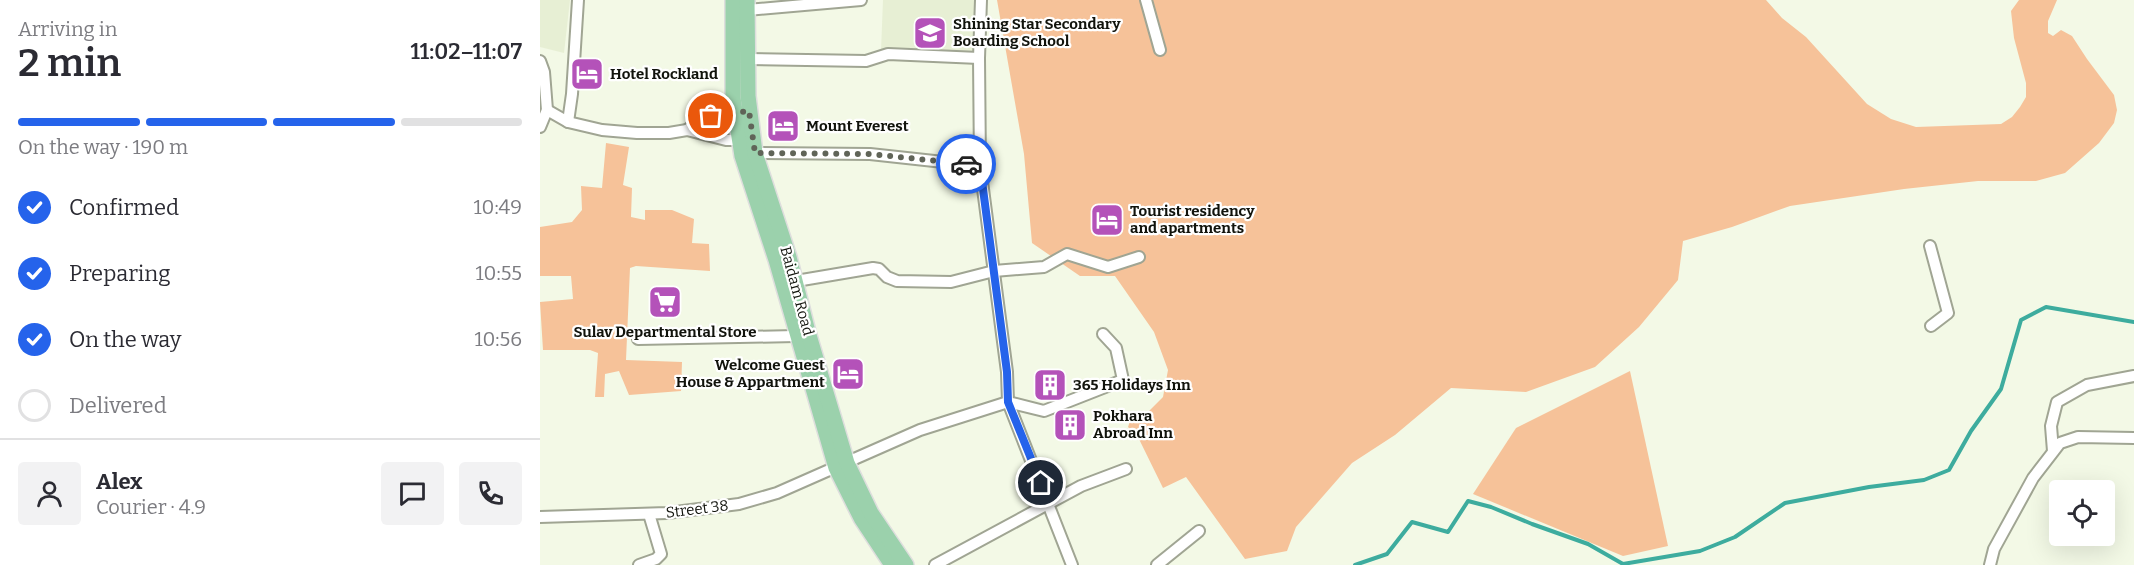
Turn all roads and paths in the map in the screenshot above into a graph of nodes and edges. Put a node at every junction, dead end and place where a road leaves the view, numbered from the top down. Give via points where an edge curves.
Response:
1 (578, 0) edge
2 (733, 0) edge
3 (861, 0) edge
4 (981, 0) edge
5 (1146, 0) edge
6 (747, 5) edge
7 (1160, 50) dead end
8 (979, 58) junction
9 (746, 59) junction
10 (540, 61) edge
11 (547, 110) junction
12 (742, 111) junction
13 (568, 122) junction
14 (540, 128) edge
15 (687, 130) junction
16 (749, 144) junction
17 (980, 166) junction
18 (1930, 246) dead end
19 (1139, 257) dead end
20 (994, 271) junction
21 (796, 281) junction
22 (1931, 326) dead end
23 (1104, 334) dead end
24 (796, 336) junction
25 (638, 339) dead end
26 (2134, 376) edge
27 (1008, 402) junction
28 (2134, 438) edge
29 (2053, 451) junction
30 (841, 465) junction
31 (1126, 469) dead end
32 (1049, 504) junction
33 (649, 514) junction
34 (540, 517) edge
35 (1200, 531) dead end
36 (639, 565) edge
37 (892, 565) edge
38 (906, 565) edge
39 (935, 565) edge
40 (1072, 565) edge
41 (1157, 565) edge
42 (1990, 565) edge

1 - 13 street
2 - 12 main road, Baidam Road
3 - 6 street
4 - 8 street
5 - 7 street
6 - 9 main road, Baidam Road
8 - 9 street via 888,54 866,61
8 - 17 street
9 - 12 main road, Baidam Road
10 - 11 street
11 - 13 street
11 - 14 street
12 - 15 street via 698,120
12 - 16 main road, Baidam Road
13 - 15 street via 637,133
15 - 16 street
16 - 17 street
16 - 21 main road, Baidam Road
16 - 24 main road, Baidam Road via 742,156
17 - 20 street
18 - 22 street via 1948,314
19 - 20 street via 1108,267 1067,254 1044,267
20 - 21 street via 951,282 897,281 873,268
20 - 27 street
21 - 30 main road, Baidam Road
23 - 27 street via 1116,348 1123,380 1044,411
24 - 25 street
24 - 30 main road, Baidam Road
26 - 29 street via 2087,386 2057,402 2051,426
27 - 30 street, Street 38 via 920,430
27 - 32 street
28 - 29 street via 2078,437 2060,443
29 - 42 street via 2033,478 1994,549
30 - 33 street, Street 38 via 777,493 739,504
30 - 37 main road, Baidam Road via 861,518
30 - 38 main road, Baidam Road
31 - 32 street via 1081,486
32 - 39 street
32 - 40 street
33 - 34 street, Street 38
33 - 36 street via 661,554
35 - 41 street

